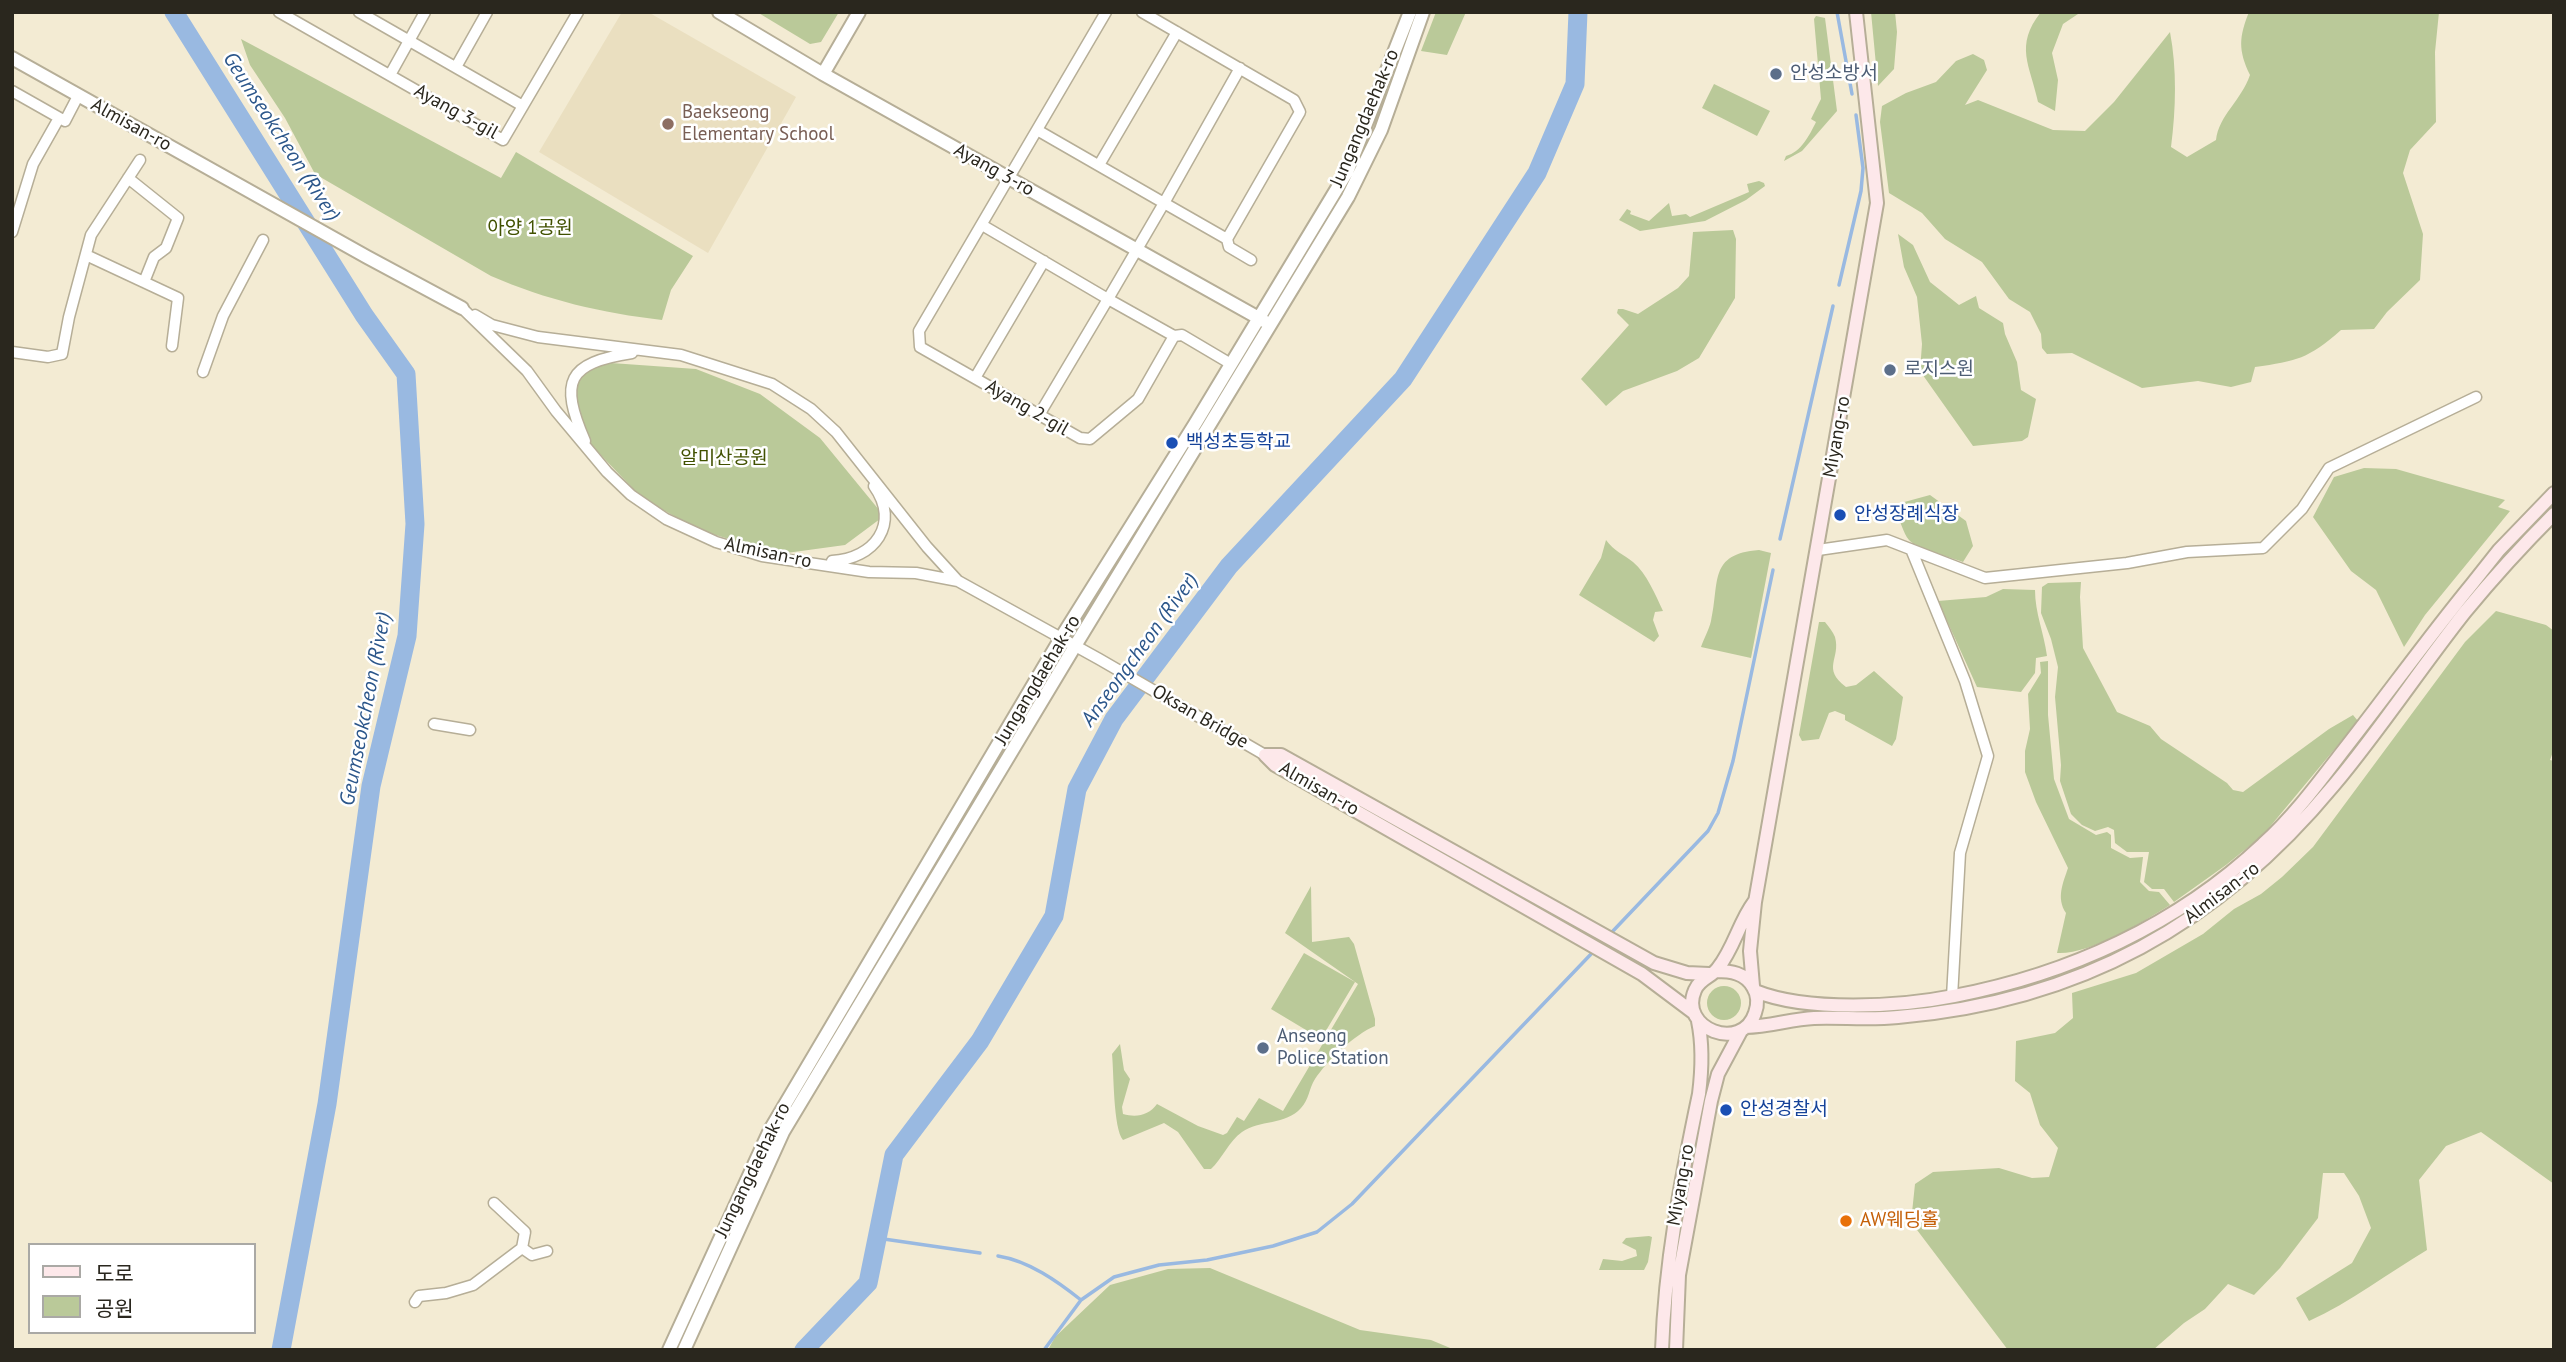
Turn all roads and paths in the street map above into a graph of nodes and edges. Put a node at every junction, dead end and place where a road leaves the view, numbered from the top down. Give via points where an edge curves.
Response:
1 (279, 12) edge
2 (359, 12) edge
3 (425, 12) edge
4 (487, 12) edge
5 (578, 12) edge
6 (719, 12) edge
7 (859, 12) edge
8 (1106, 12) edge
9 (1142, 12) edge
10 (1410, 12) edge
11 (1423, 12) edge
12 (1856, 12) edge
13 (1177, 32) junction
14 (409, 41) junction
15 (12, 58) edge
16 (456, 67) junction
17 (1240, 68) junction
18 (823, 74) junction
19 (390, 75) junction
20 (12, 91) edge
21 (78, 96) junction
22 (523, 106) junction
23 (62, 120) junction
24 (1037, 130) junction
25 (140, 160) dead end
26 (1099, 165) junction
27 (128, 178) junction
28 (1009, 178) junction
29 (1164, 203) junction
30 (982, 225) junction
31 (12, 232) edge
32 (1227, 239) junction
33 (263, 240) dead end
34 (1136, 250) junction
35 (86, 255) junction
36 (1251, 260) dead end
37 (1044, 261) junction
38 (144, 282) junction
39 (1108, 299) junction
40 (462, 308) junction
41 (1264, 322) junction
42 (1174, 336) junction
43 (172, 346) dead end
44 (646, 351) junction
45 (12, 352) edge
46 (1231, 364) junction
47 (203, 372) dead end
48 (975, 378) junction
49 (2476, 397) dead end
50 (1039, 415) junction
51 (849, 448) junction
52 (589, 451) junction
53 (2554, 493) edge
54 (2554, 514) edge
55 (1911, 549) junction
56 (1818, 550) junction
57 (790, 559) junction
58 (958, 582) junction
59 (1061, 638) junction
60 (1074, 646) junction
61 (1099, 659) joint
62 (435, 724) dead end
63 (470, 730) dead end
64 (1265, 755) junction
65 (1755, 902) junction
66 (1712, 973) junction
67 (1754, 989) junction
68 (1952, 997) junction
69 (1696, 1017) junction
70 (1743, 1029) junction
71 (494, 1203) dead end
72 (522, 1248) junction
73 (547, 1251) dead end
74 (415, 1302) dead end
75 (668, 1350) edge
76 (684, 1350) edge
77 (1662, 1350) edge
78 (1676, 1350) edge

1 - 19 street, Ayang 3-gil
2 - 14 street
3 - 14 street
4 - 16 street
5 - 22 street, Ayang 3-gil
6 - 18 street, Ayang 3-ro
7 - 18 street
8 - 24 street, Ayang 2-gil
9 - 13 street
10 - 41 street, Jungangdaehak-ro via 1347,172
11 - 41 street, Jungangdaehak-ro via 1381,130 1348,197
12 - 56 main road, Miyang-ro via 1877,203
13 - 17 street
13 - 26 street
14 - 16 street
14 - 19 street
15 - 21 street, Almisan-ro
16 - 22 street
17 - 29 street
17 - 32 street via 1294,100 1300,112
18 - 28 street, Ayang 3-ro
19 - 22 street, Ayang 3-gil via 503,140
20 - 23 street
21 - 23 street
21 - 40 street, Almisan-ro
23 - 31 street via 33,164
24 - 26 street
24 - 28 street, Ayang 2-gil
25 - 27 street
26 - 29 street
27 - 35 street via 91,235
27 - 38 street via 178,218
28 - 30 street, Ayang 2-gil
28 - 34 street, Ayang 3-ro
29 - 32 street
29 - 34 street
30 - 37 street
30 - 48 street, Ayang 2-gil via 919,331 920,346
32 - 36 street via 1229,247
33 - 47 street via 223,316
34 - 39 street
34 - 41 street, Ayang 3-ro
35 - 38 street
35 - 45 street via 62,354 48,357
37 - 39 street
37 - 48 street
38 - 43 street via 178,298
39 - 42 street
39 - 50 street
40 - 44 street, Almisan-ro via 492,325 538,337
40 - 52 street, Almisan-ro via 527,371
41 - 46 street, Jungangdaehak-ro
41 - 60 street, Jungangdaehak-ro
42 - 46 street via 1182,335
42 - 50 street, Ayang 2-gil via 1138,399 1090,439
44 - 51 street, Almisan-ro via 681,355 772,384 811,409
44 - 52 street via 603,358 581,369 572,381 573,409
46 - 59 street, Jungangdaehak-ro
48 - 50 street, Ayang 2-gil
49 - 55 street via 2329,468 2302,509 2263,548 2187,552 2127,564 1985,578
51 - 57 street via 879,493 883,534 869,550 851,560
51 - 58 street, Almisan-ro
52 - 57 street, Almisan-ro via 631,495 666,519 716,542
53 - 68 main road, Almisan-ro via 2492,559 2308,796 2263,844 2191,901 2123,942 2053,971
54 - 70 main road, Almisan-ro via 2466,612 2304,820 2272,854 2162,937 2067,981 1984,1006 1897,1018 1810,1018
55 - 56 street via 1887,540
55 - 68 street via 1965,681 1988,756 1960,853
56 - 65 main road, Miyang-ro
57 - 58 street, Almisan-ro
58 - 59 street, Almisan-ro
59 - 60 street, Almisan-ro
59 - 75 street, Jungangdaehak-ro via 770,1130
60 - 61 street, Almisan-ro
60 - 76 street, Jungangdaehak-ro via 783,1132
61 - 64 street, Oksan Bridge
62 - 63 street
64 - 66 main road, Almisan-ro via 1281,755 1654,963 1687,973
64 - 69 main road, Almisan-ro via 1275,765 1642,974
65 - 66 main road, Miyang-ro
65 - 67 main road, Miyang-ro via 1750,951
66 - 67 main road via 1730,971 1743,976
66 - 69 main road via 1695,991
67 - 68 main road, Almisan-ro via 1778,1000 1824,1004 1892,1004
67 - 70 main road via 1754,1017
69 - 70 main road via 1710,1031 1726,1035
69 - 77 main road, Miyang-ro via 1699,1094 1672,1239
70 - 78 main road, Miyang-ro via 1718,1074 1711,1101 1679,1275
71 - 72 street via 525,1232
72 - 73 street via 532,1255
72 - 74 street via 473,1285 419,1296

